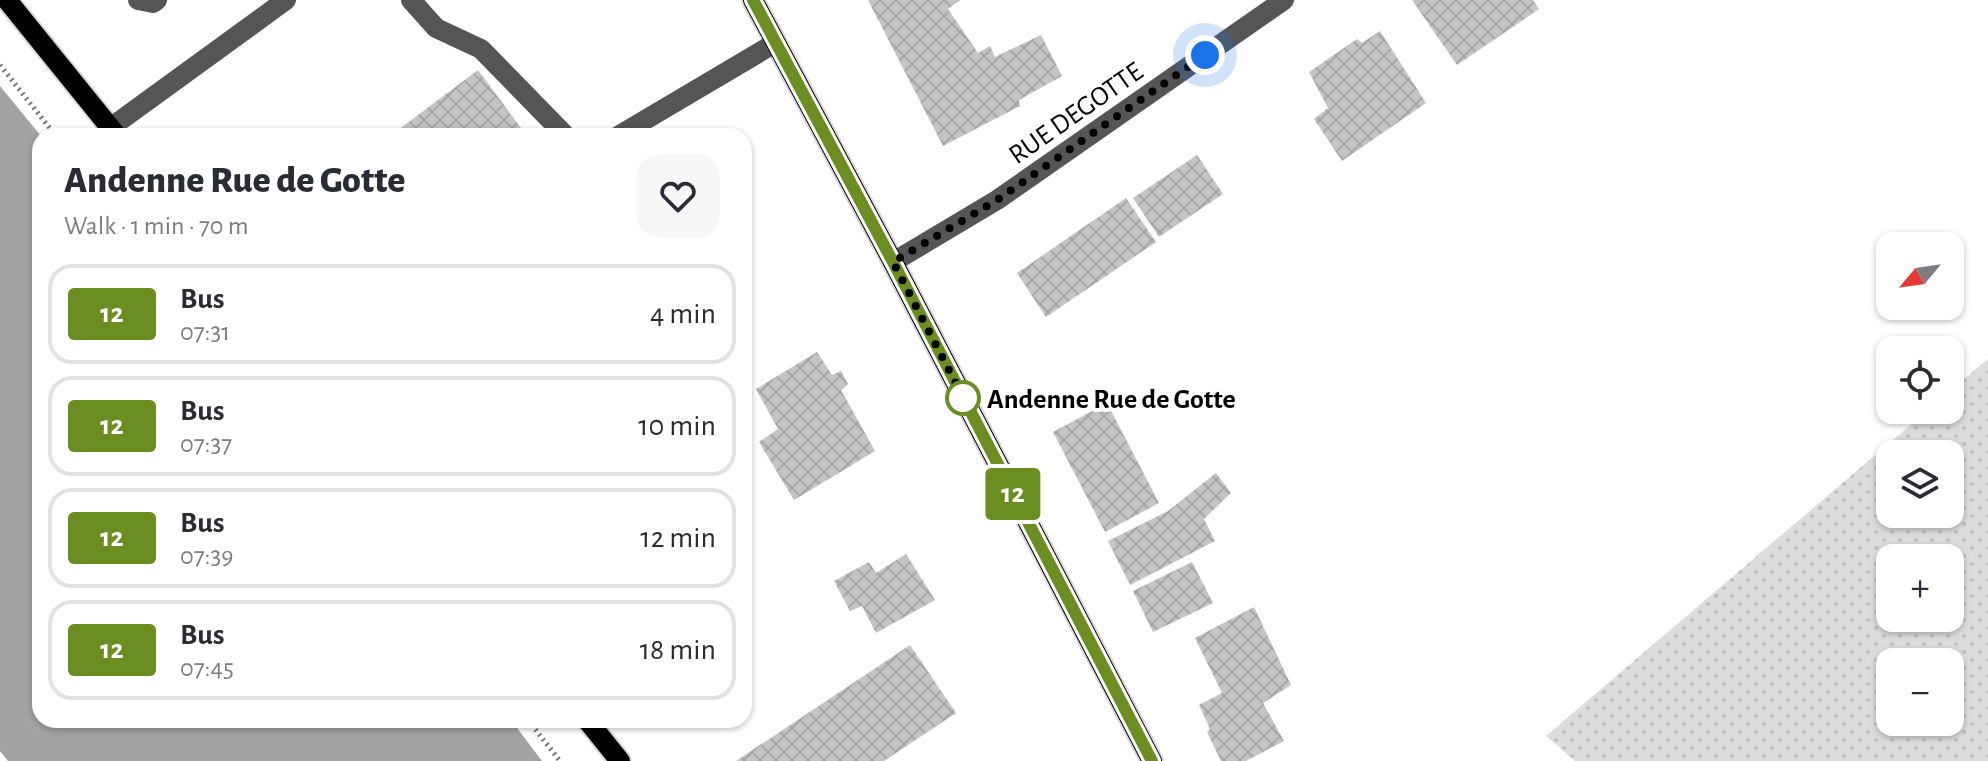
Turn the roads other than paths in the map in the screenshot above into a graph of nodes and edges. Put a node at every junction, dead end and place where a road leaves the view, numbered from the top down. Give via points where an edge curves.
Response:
1 (7, 0) edge
2 (138, 0) edge
3 (157, 0) edge
4 (286, 0) edge
5 (411, 0) edge
6 (753, 0) edge
7 (1284, 0) edge
8 (775, 43) junction
9 (111, 128) edge
10 (119, 128) edge
11 (558, 128) edge
12 (632, 128) edge
13 (893, 262) junction
14 (593, 728) edge
15 (620, 761) edge
16 (1152, 761) edge

1 - 9 main road
2 - 3 street
4 - 10 street
5 - 11 street via 436,28 481,49
6 - 8 main road
7 - 13 street, RUE DEGOTTE via 997,200
8 - 12 street
8 - 13 main road
13 - 16 main road
14 - 15 main road

